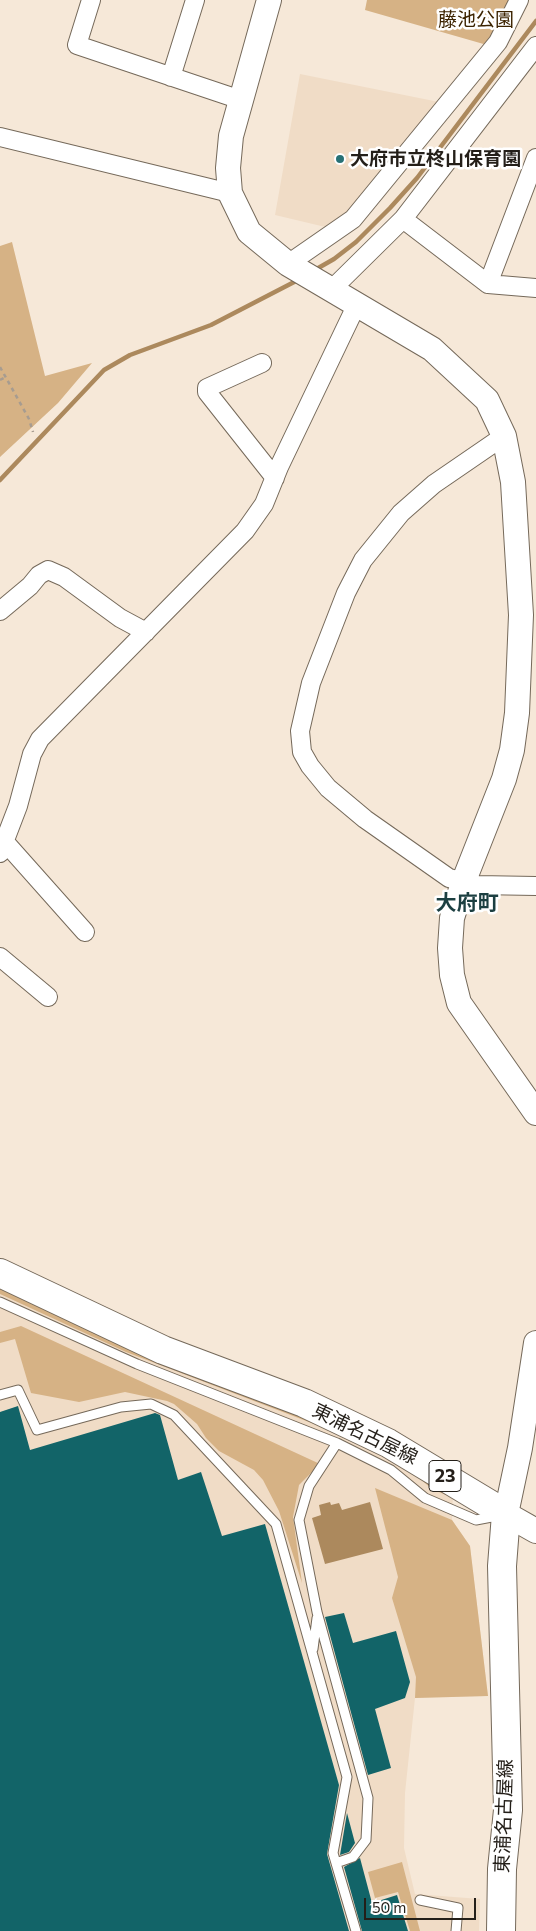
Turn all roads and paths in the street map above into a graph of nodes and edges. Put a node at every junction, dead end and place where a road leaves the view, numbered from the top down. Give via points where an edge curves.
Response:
1 (91, 0) edge
2 (196, 0) edge
3 (269, 0) edge
4 (519, 0) edge
5 (536, 46) edge
6 (171, 77) junction
7 (241, 100) junction
8 (0, 137) edge
9 (536, 158) edge
10 (230, 192) junction
11 (403, 219) junction
12 (306, 276) junction
13 (488, 284) junction
14 (536, 288) edge
15 (357, 304) junction
16 (262, 363) dead end
17 (0, 367) edge
18 (6, 376) junction
19 (0, 380) edge
20 (33, 432) dead end
21 (504, 436) junction
22 (275, 478) junction
23 (0, 611) edge
24 (146, 632) junction
25 (1, 845) edge
26 (463, 883) junction
27 (536, 886) edge
28 (85, 932) dead end
29 (0, 957) edge
30 (48, 997) dead end
31 (536, 1113) edge
32 (0, 1272) edge
33 (0, 1302) edge
34 (536, 1343) edge
35 (0, 1395) edge
36 (337, 1443) junction
37 (506, 1514) junction
38 (536, 1531) edge
39 (317, 1612) junction
40 (313, 1656) junction
41 (336, 1863) junction
42 (420, 1900) dead end
43 (356, 1931) edge
44 (456, 1931) edge
45 (501, 1931) edge

1 - 6 street via 78,45
2 - 6 street
3 - 7 street
4 - 12 street via 498,42
5 - 11 street
6 - 7 street
7 - 10 street via 231,136
8 - 10 street
9 - 13 street
10 - 12 street via 249,232
11 - 12 street
11 - 13 street
12 - 15 street
13 - 14 street
15 - 21 street via 432,349 458,371 487,400
15 - 22 street
16 - 22 street via 207,388 207,392
17 - 18 path
18 - 19 path
18 - 20 path
21 - 26 street via 513,482 521,615 517,713 504,778
21 - 26 street via 434,484 407,508 363,560 346,593 311,683 300,731 302,752 328,788 365,819 449,878
22 - 24 street via 264,504 246,530
23 - 24 street via 48,570 64,577 120,618
24 - 25 street via 40,739
25 - 28 street
26 - 27 street
26 - 31 street via 452,918 450,948 459,1003
29 - 30 street
32 - 37 main road, 東浦名古屋線 / 23 via 155,1347 304,1404 388,1442
33 - 36 lane via 137,1364
34 - 37 street
35 - 40 lane via 18,1390 37,1430 121,1407 151,1404 174,1415 276,1524
36 - 37 lane via 391,1470 426,1498 476,1520
36 - 39 lane via 309,1486 299,1520
37 - 38 street
37 - 45 main road, 東浦名古屋線 via 502,1566 508,1810 502,1869
39 - 40 lane
39 - 41 lane via 368,1798 366,1840 354,1857
40 - 41 lane via 347,1777 333,1852
41 - 43 lane
42 - 44 lane via 458,1908

